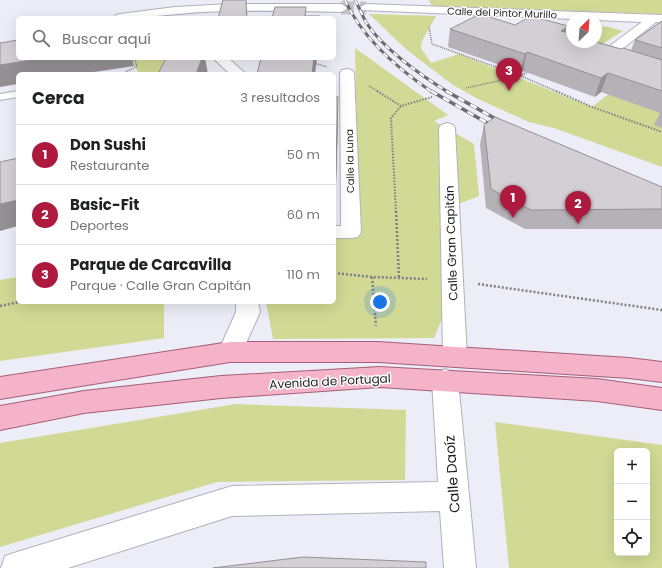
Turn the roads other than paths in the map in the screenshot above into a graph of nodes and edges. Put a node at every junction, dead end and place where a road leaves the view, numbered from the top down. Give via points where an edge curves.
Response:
1 (143, 0) edge
2 (341, 8) tunnel mouth
3 (366, 8) tunnel mouth
4 (138, 14) junction
5 (164, 15) edge
6 (129, 16) edge
7 (659, 19) edge
8 (222, 60) edge
9 (237, 72) edge
10 (348, 73) dead end
11 (662, 75) edge
12 (16, 94) edge
13 (0, 97) edge
14 (447, 128) dead end
15 (336, 232) edge
16 (247, 304) edge
17 (230, 352) junction
18 (450, 369) junction
19 (662, 372) edge
20 (0, 388) edge
21 (662, 399) edge
22 (0, 418) edge
23 (454, 496) junction
24 (17, 568) edge
25 (460, 568) edge

1 - 4 street
2 - 5 street via 196,8
3 - 7 street, Calle del Pintor Murillo
4 - 5 street
4 - 6 street
7 - 11 street via 621,44 612,55 624,63
8 - 9 street
10 - 15 street, Calle la Luna via 351,232
12 - 13 lane
14 - 18 street, Calle Gran Capitán via 453,280
16 - 17 street via 248,312
17 - 18 main road, Avenida de Portugal via 378,352
17 - 20 main road, Avenida de Portugal
18 - 19 main road, Avenida de Portugal via 629,368
18 - 21 main road, Avenida de Portugal
18 - 22 main road, Avenida de Portugal via 380,377 222,387 84,402
18 - 23 street, Calle Daoíz
23 - 24 street via 232,501
23 - 25 street, Calle Daoíz

